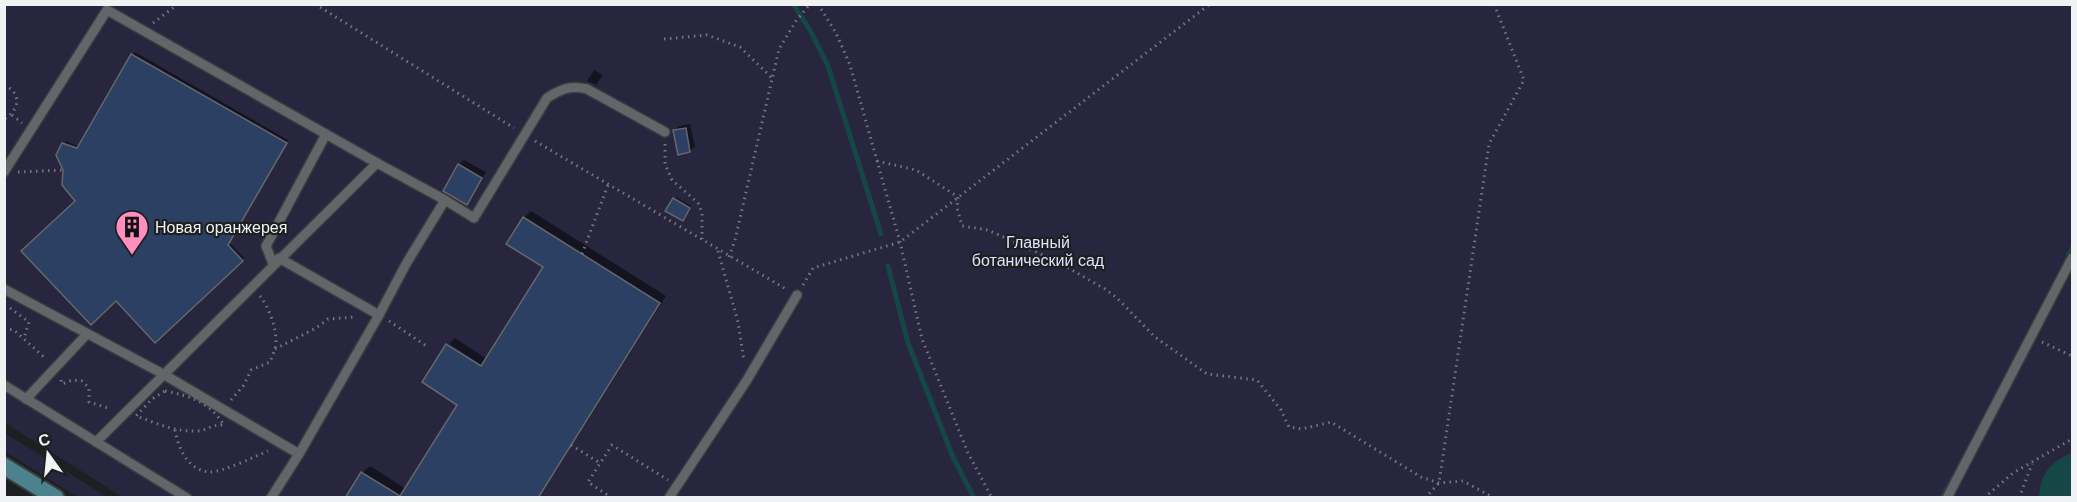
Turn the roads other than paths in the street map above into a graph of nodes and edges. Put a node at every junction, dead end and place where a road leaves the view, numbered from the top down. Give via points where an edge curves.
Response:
1 (665, 132) road end
2 (326, 134) junction
3 (377, 163) junction
4 (4, 172) edge
5 (445, 201) junction
6 (2073, 258) edge
7 (276, 261) junction
8 (4, 289) edge
9 (797, 295) road end
10 (379, 315) junction
11 (87, 334) junction
12 (163, 374) junction
13 (4, 385) edge
14 (26, 399) junction
15 (96, 442) junction
16 (299, 454) junction
17 (4, 466) edge
18 (56, 498) edge
19 (188, 498) edge
20 (272, 498) edge
21 (669, 498) edge
22 (1947, 498) edge

1 - 5 lane via 587,89 561,89 547,98 474,218
2 - 3 lane
2 - 4 lane via 108,10
2 - 7 lane via 266,246
3 - 5 lane
3 - 7 lane
5 - 10 lane
6 - 22 lane
7 - 10 lane
7 - 12 lane
8 - 11 lane
9 - 21 lane via 747,380
10 - 16 lane
11 - 12 lane
11 - 14 lane
12 - 15 lane
12 - 16 lane
13 - 14 lane
14 - 15 lane
15 - 19 lane
16 - 20 lane
17 - 18 main road

